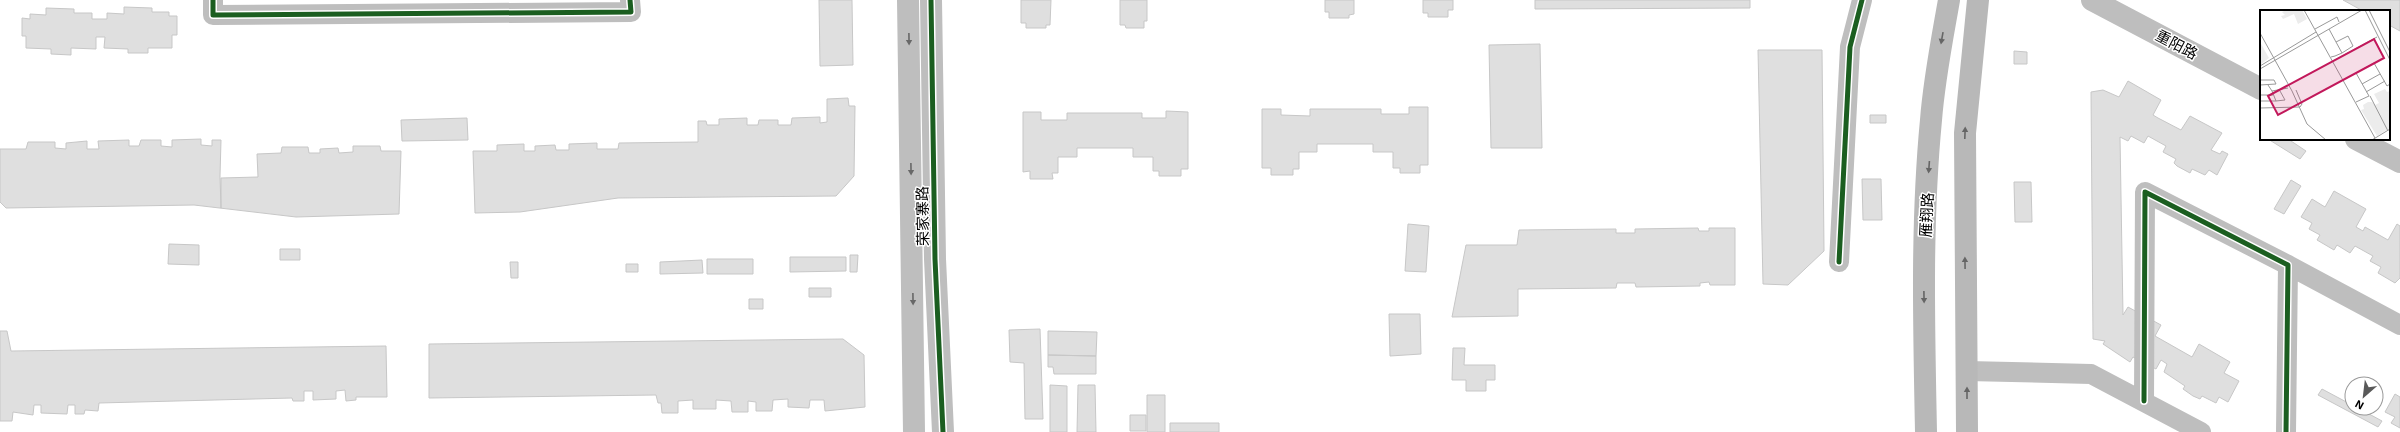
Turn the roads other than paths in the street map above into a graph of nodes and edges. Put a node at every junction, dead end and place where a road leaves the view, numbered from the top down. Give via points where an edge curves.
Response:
1 (213, 0) edge
2 (630, 0) edge
3 (908, 0) edge
4 (931, 0) edge
5 (1862, 0) edge
6 (1949, 0) edge
7 (1978, 0) edge
8 (2092, 0) edge
9 (2260, 88) edge
10 (2358, 140) edge
11 (2400, 162) edge
12 (1839, 262) dead end
13 (2288, 265) junction
14 (2400, 325) edge
15 (1967, 372) junction
16 (2144, 402) junction
17 (914, 432) edge
18 (943, 432) edge
19 (1926, 432) edge
20 (1967, 432) edge
21 (2202, 432) edge
22 (2286, 432) edge

1 - 2 street via 213,15 630,12
3 -> 17 street, 荣家寨路
4 - 18 street, 荣家寨路 via 935,259
5 - 12 street via 1850,47
6 -> 19 main road, 雁翔路 via 1931,120 1925,215
15 -> 7 main road via 1964,133
8 - 9 street, 重阳路
10 - 11 street
13 - 14 street
13 - 16 street via 2145,192
13 - 22 street
15 - 16 street via 2091,374
20 -> 15 main road
16 - 21 street

